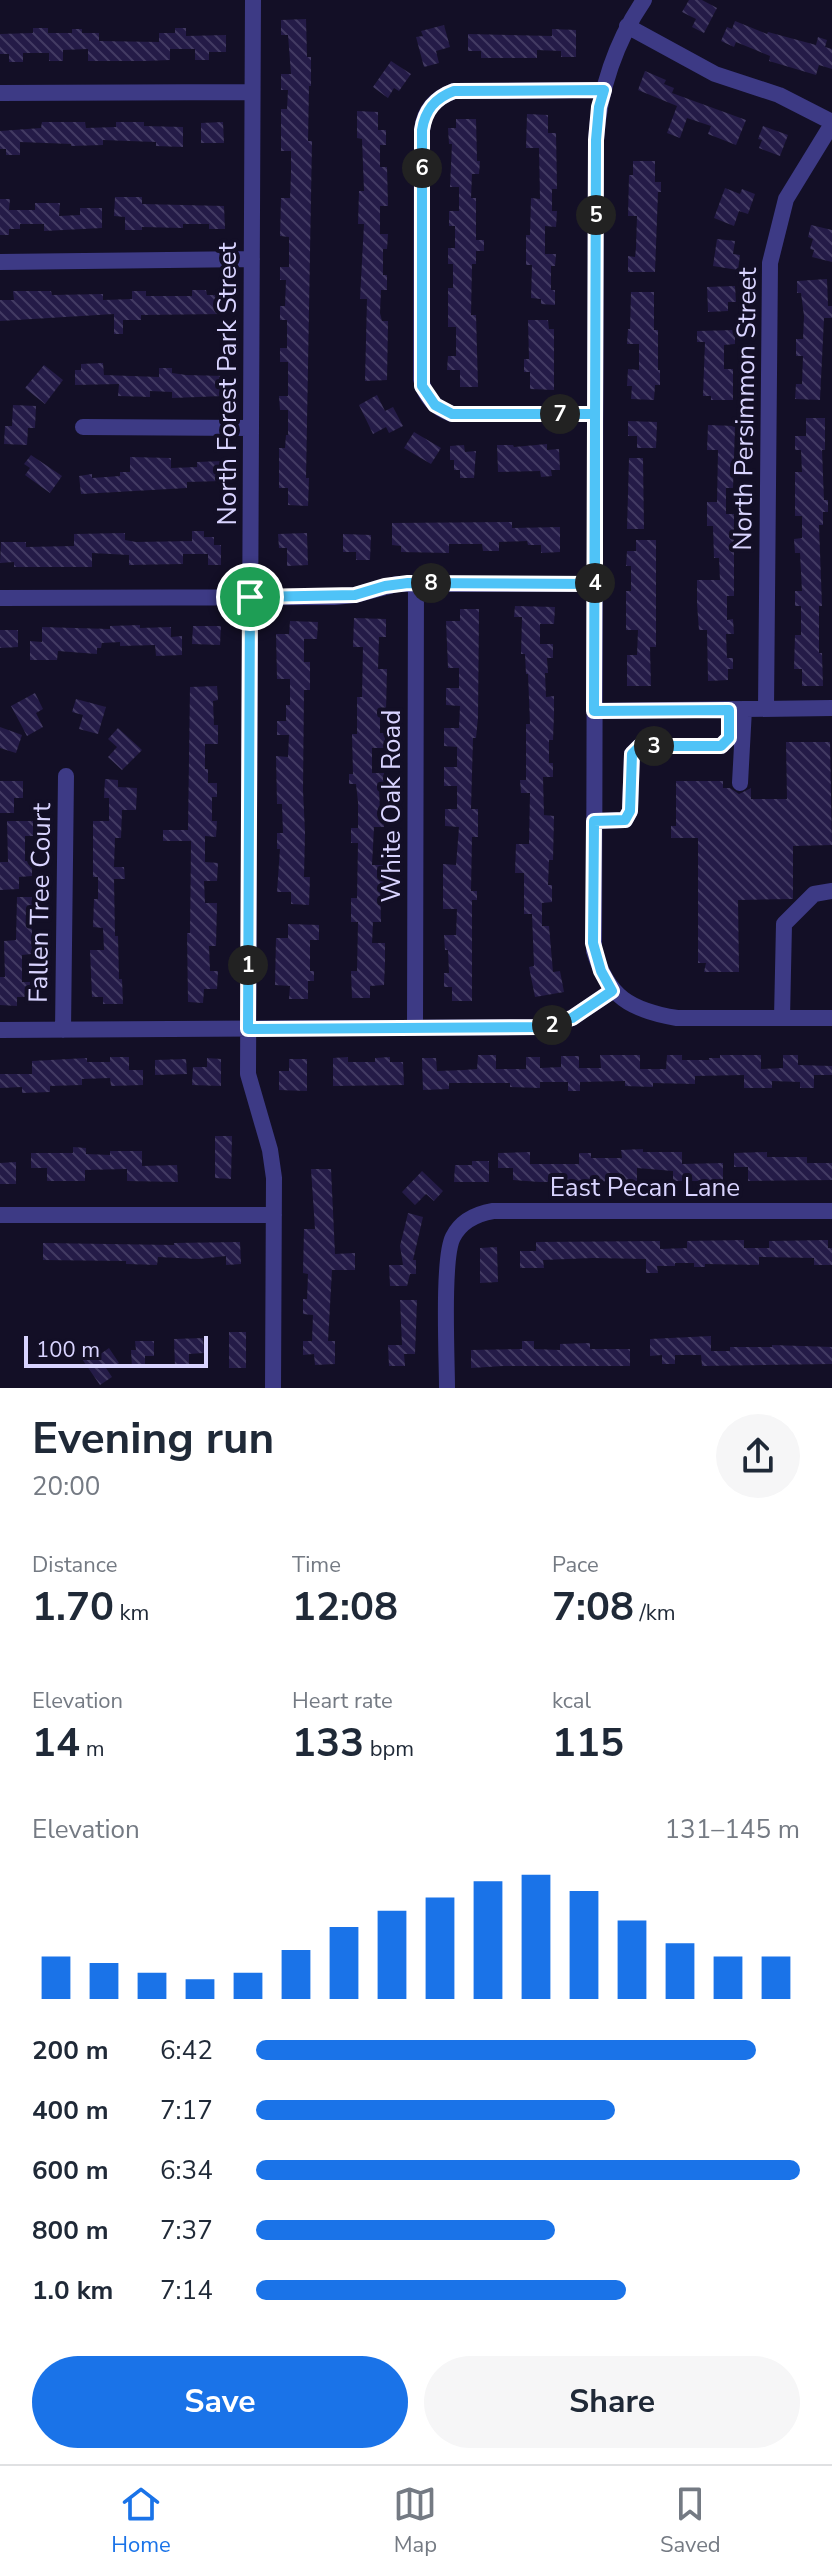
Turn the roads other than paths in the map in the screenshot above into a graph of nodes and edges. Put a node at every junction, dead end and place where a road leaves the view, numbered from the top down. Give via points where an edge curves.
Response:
1 (253, 0) edge
2 (644, 0) edge
3 (627, 26) junction
4 (604, 90) junction
5 (252, 92) junction
6 (0, 93) edge
7 (832, 123) edge
8 (252, 259) junction
9 (0, 262) edge
10 (595, 414) junction
11 (83, 427) dead end
12 (251, 428) junction
13 (416, 583) junction
14 (595, 584) junction
15 (250, 597) junction
16 (0, 598) edge
17 (832, 708) edge
18 (766, 709) junction
19 (736, 710) junction
20 (594, 711) junction
21 (66, 776) dead end
22 (740, 783) dead end
23 (594, 821) junction
24 (832, 891) edge
25 (612, 991) junction
26 (782, 1018) junction
27 (832, 1018) edge
28 (415, 1028) junction
29 (248, 1029) junction
30 (0, 1030) edge
31 (63, 1030) junction
32 (832, 1211) edge
33 (0, 1215) edge
34 (274, 1215) junction
35 (273, 1388) edge
36 (447, 1388) edge

1 - 5 street, North Forest Park Street
2 - 3 street
3 - 4 street
3 - 7 street via 715,74 794,101
4 - 10 street via 596,140
4 - 10 street via 454,91 431,106 422,130 421,379 427,396 452,414
5 - 6 street
5 - 8 street, North Forest Park Street
7 - 18 street, North Persimmon Street via 786,199 770,263
8 - 9 street
8 - 12 street, North Forest Park Street
10 - 14 street
11 - 12 street
12 - 15 street, North Forest Park Street
13 - 14 street
13 - 15 street via 334,597
13 - 28 street, White Oak Road
14 - 20 street
15 - 16 street
15 - 29 street, North Forest Park Street
17 - 18 street
18 - 19 street
19 - 20 street
19 - 22 street
19 - 23 street via 729,738 721,746 640,746 632,754 630,811 625,820
20 - 23 street
21 - 31 street, Fallen Tree Court
23 - 25 street via 593,943
24 - 26 street via 814,894 784,924
25 - 26 street via 643,1009 677,1018
25 - 28 street via 572,1018 541,1027
26 - 27 street
28 - 29 street
29 - 31 street
29 - 34 street, North Forest Park Street via 248,1074 272,1160
30 - 31 street
32 - 36 street, East Pecan Lane via 493,1211 472,1218 451,1239 448,1253
33 - 34 street
34 - 35 street, North Forest Park Street

